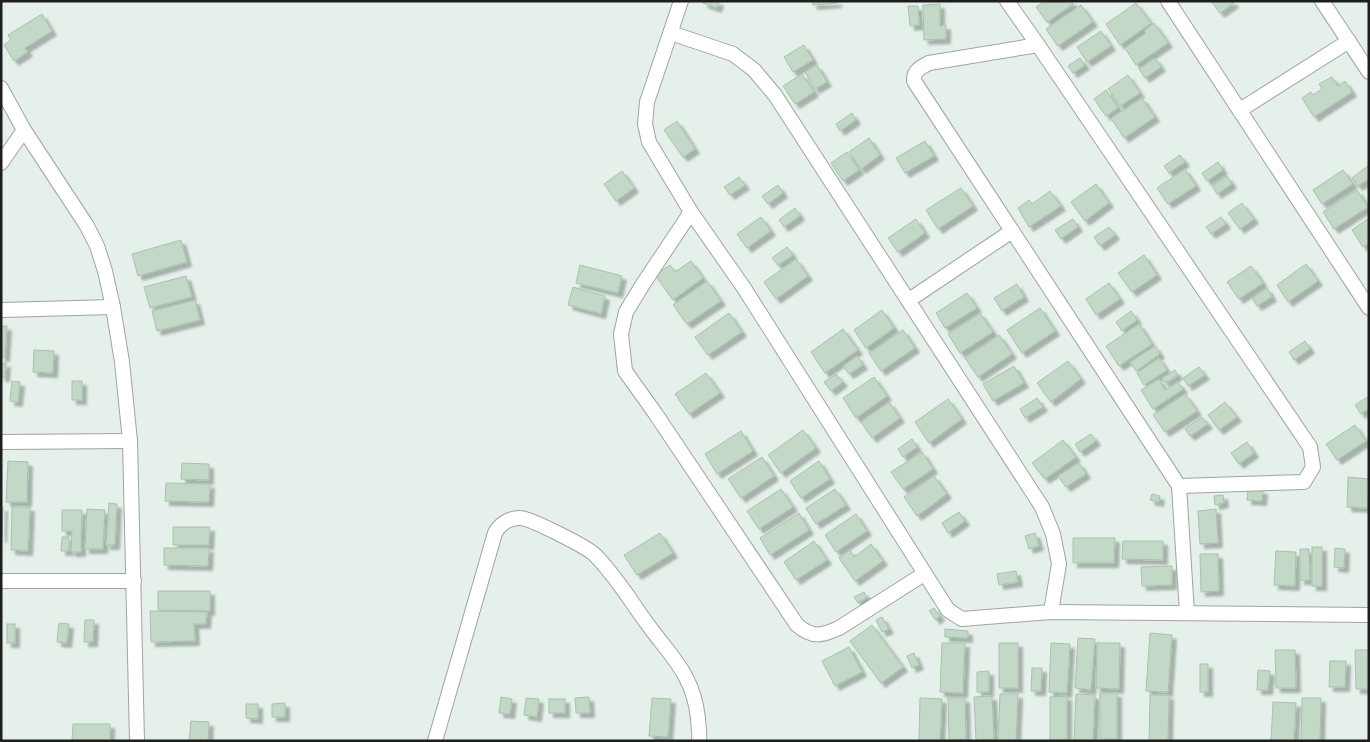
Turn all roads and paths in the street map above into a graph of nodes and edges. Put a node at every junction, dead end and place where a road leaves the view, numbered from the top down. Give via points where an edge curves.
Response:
1 (681, 1) edge
2 (1006, 1) edge
3 (1168, 1) edge
4 (1322, 1) edge
5 (671, 33) junction
6 (1349, 41) junction
7 (1038, 45) junction
8 (1369, 72) edge
9 (1, 88) edge
10 (1240, 110) junction
11 (24, 130) junction
12 (1, 162) edge
13 (691, 212) junction
14 (1012, 231) junction
15 (909, 300) junction
16 (113, 307) junction
17 (1369, 308) edge
18 (1, 310) edge
19 (130, 441) junction
20 (1, 442) edge
21 (1179, 486) junction
22 (924, 574) junction
23 (1, 581) edge
24 (134, 581) junction
25 (1051, 612) junction
26 (1187, 614) junction
27 (1369, 615) edge
28 (137, 741) edge
29 (434, 741) edge
30 (699, 741) edge

1 - 5 street
2 - 7 street
3 - 10 street
4 - 6 street
5 - 13 street via 647,102 645,124 649,142
5 - 15 street via 733,54 754,70 775,95
6 - 8 street
6 - 10 street
7 - 14 street via 929,63 919,68 914,77 929,106
7 - 21 street via 1310,447 1313,467 1304,482
9 - 11 street
10 - 17 street
11 - 12 street
11 - 16 street via 87,226 97,246
13 - 22 street via 750,297
13 - 22 street via 626,312 621,334 625,372 804,632 825,635
14 - 15 street
14 - 21 street
15 - 25 street via 1042,507 1060,564
16 - 18 street
16 - 19 street
19 - 20 street
19 - 24 street
21 - 26 street
22 - 25 street via 948,610 962,619
23 - 24 street
24 - 28 street
25 - 26 street
26 - 27 street
29 - 30 street via 495,533 500,525 521,518 594,553 613,576 690,684

